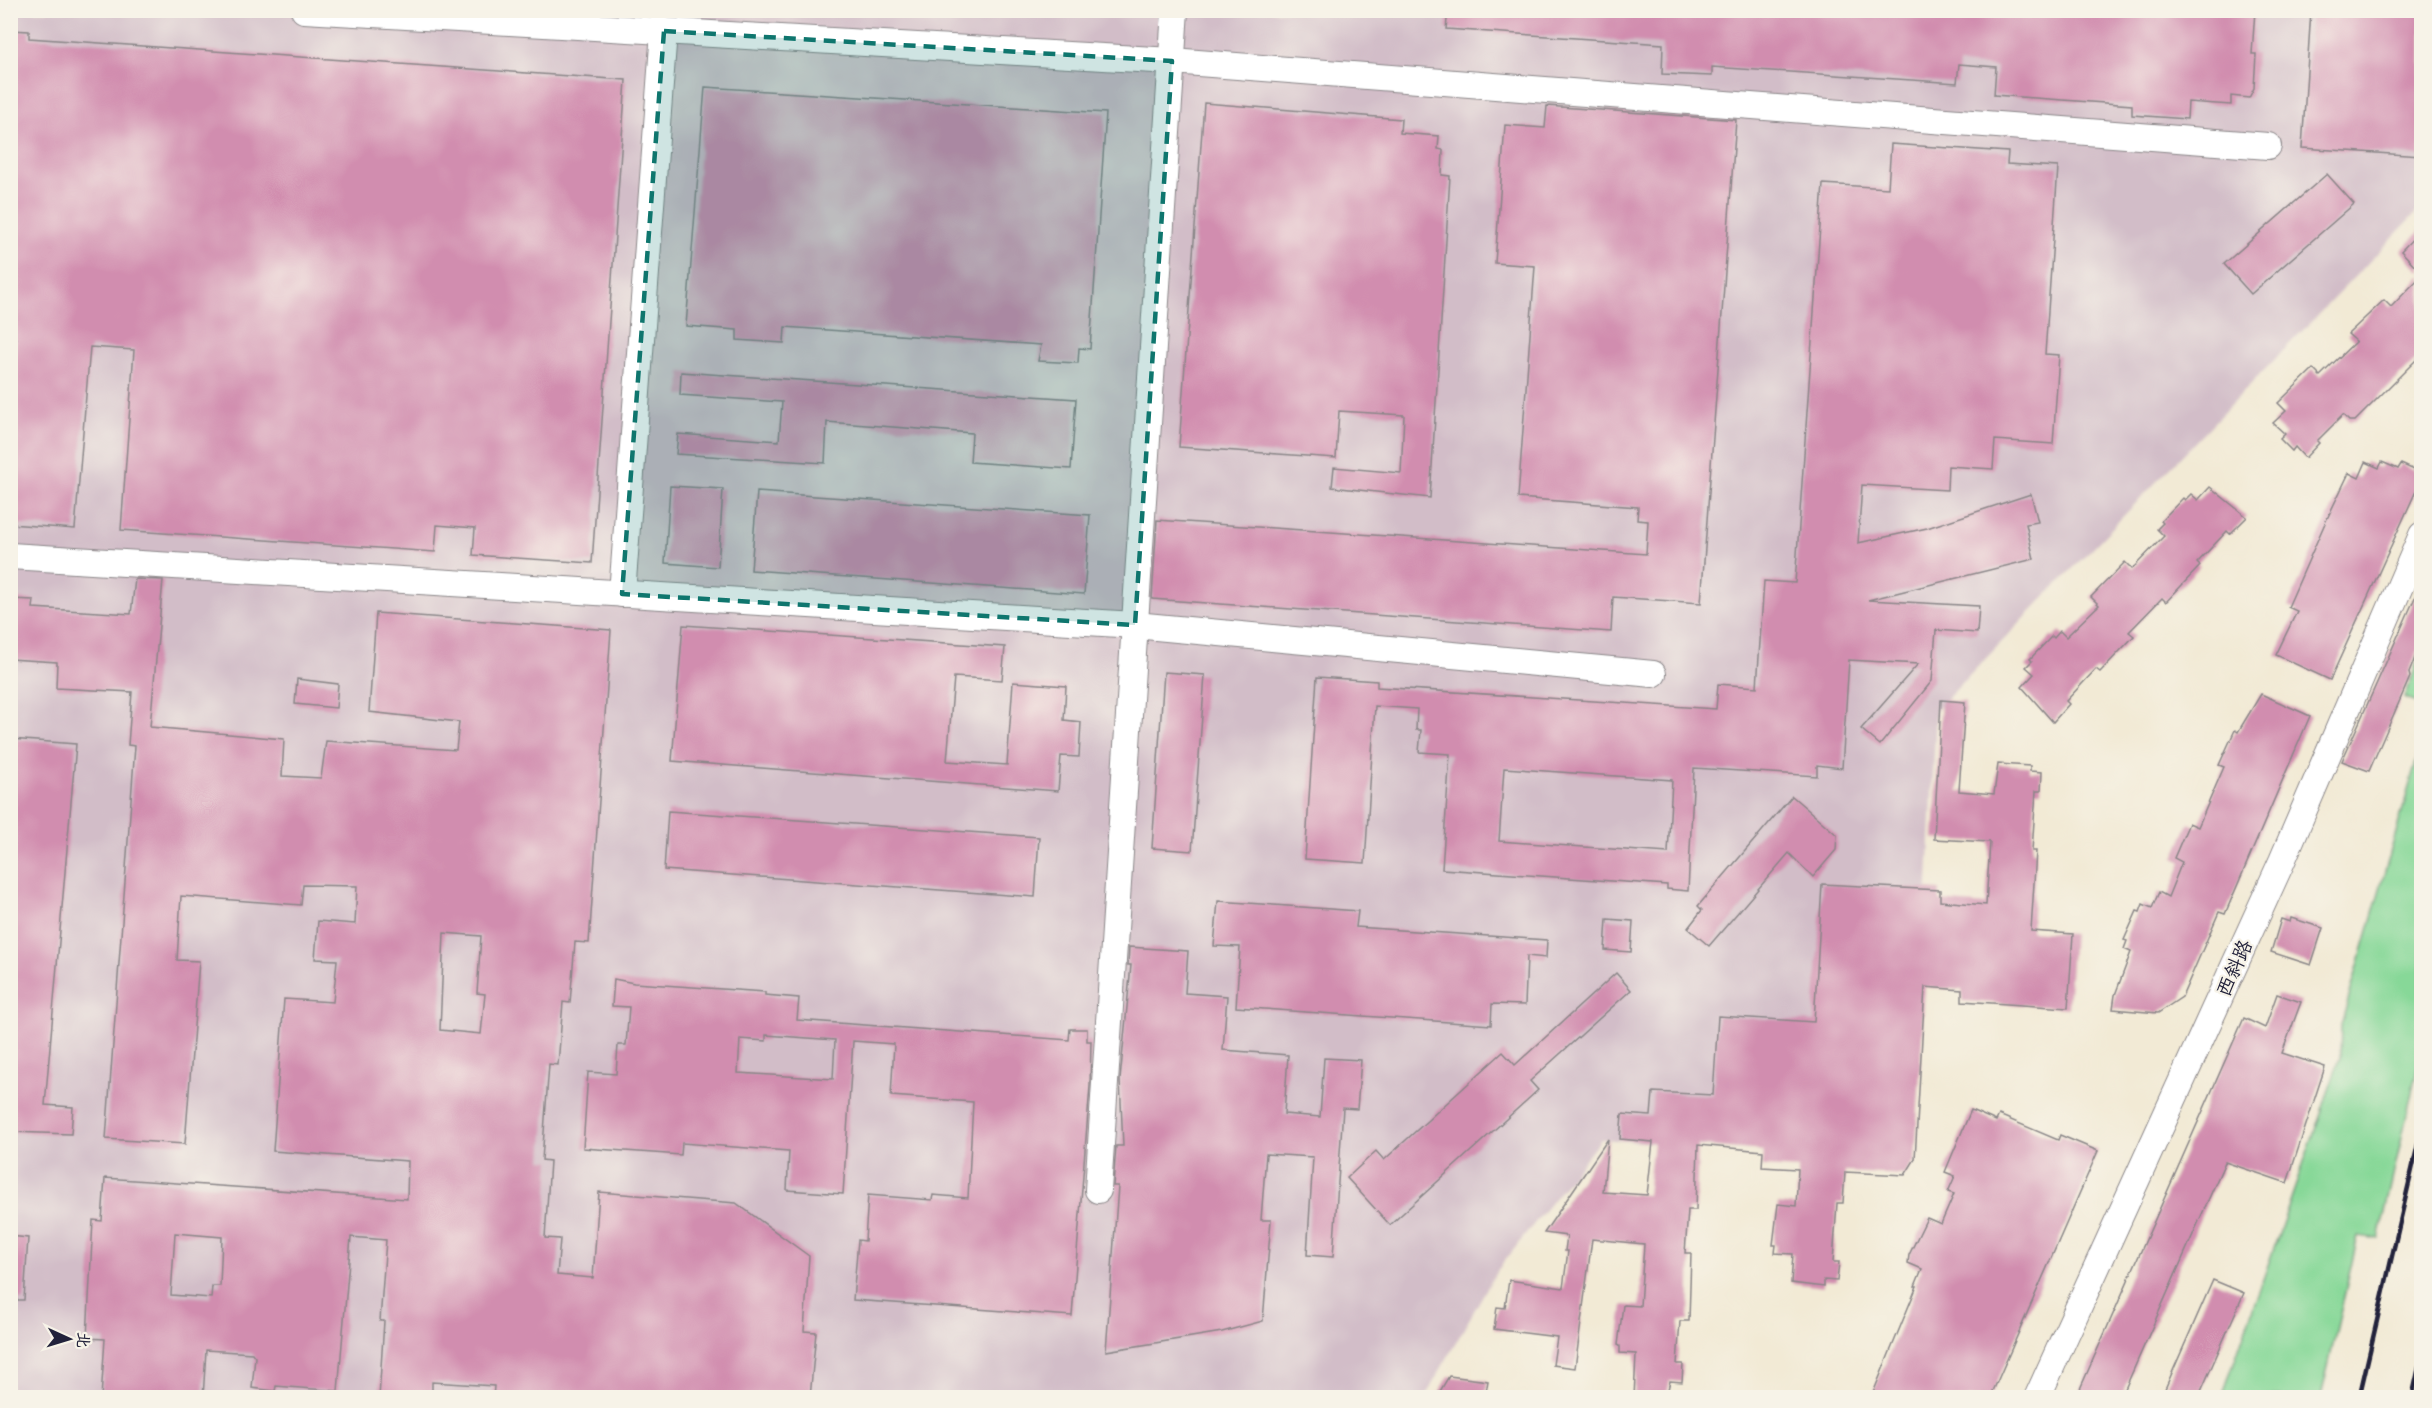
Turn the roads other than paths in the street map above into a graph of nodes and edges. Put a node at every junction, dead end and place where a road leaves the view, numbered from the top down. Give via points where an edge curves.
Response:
1 (304, 10) edge
2 (1175, 10) edge
3 (664, 31) junction
4 (1172, 61) junction
5 (2268, 147) dead end
6 (2421, 535) edge
7 (10, 556) edge
8 (622, 594) junction
9 (1134, 626) junction
10 (1653, 674) dead end
11 (1098, 1190) dead end
12 (2037, 1398) edge

1 - 3 street
2 - 4 street
3 - 4 street
3 - 8 street
4 - 5 street
4 - 9 street
6 - 12 street, 西斜路 via 2282,861
7 - 8 street
8 - 9 street
9 - 10 street
9 - 11 street

